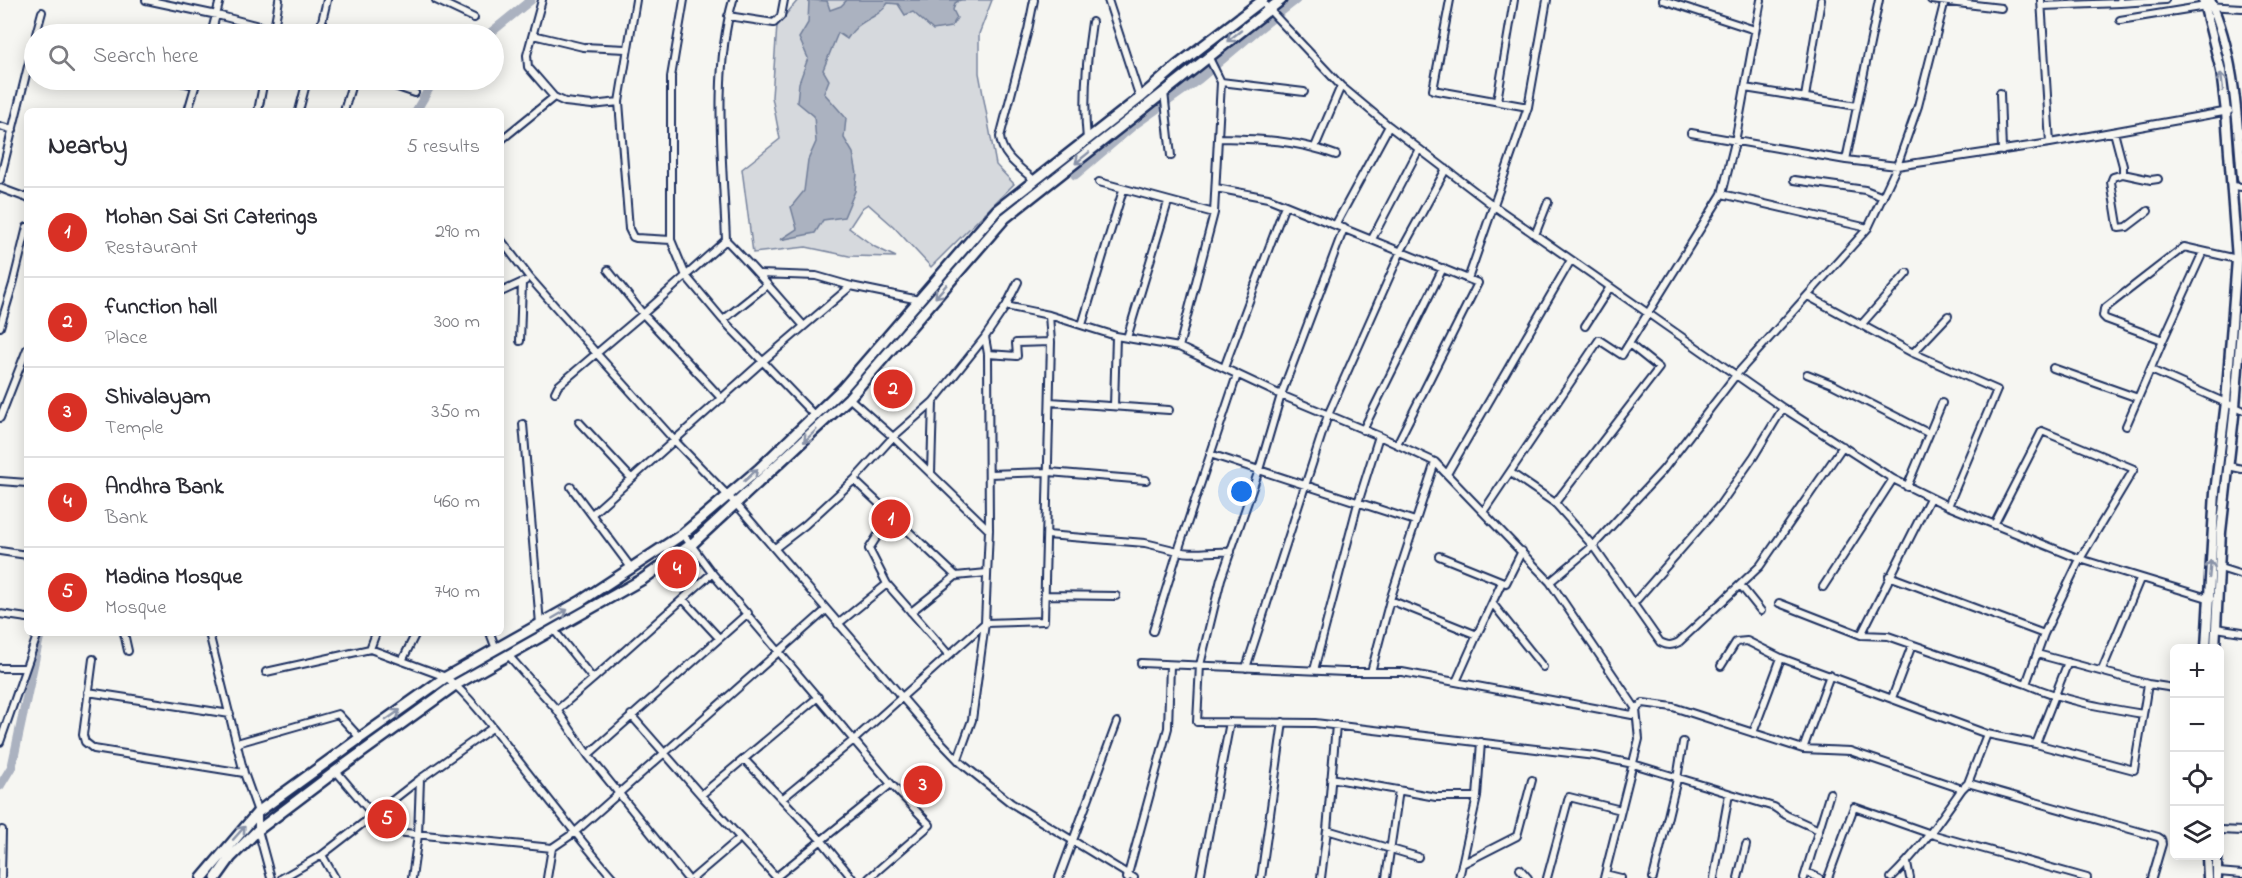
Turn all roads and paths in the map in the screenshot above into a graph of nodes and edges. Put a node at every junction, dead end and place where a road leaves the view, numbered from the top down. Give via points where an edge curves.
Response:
1 (146, 0) edge
2 (220, 0) edge
3 (279, 0) edge
4 (327, 0) edge
5 (436, 0) edge
6 (542, 0) edge
7 (636, 0) edge
8 (684, 0) edge
9 (733, 0) edge
10 (784, 0) edge
11 (1034, 0) edge
12 (1108, 0) edge
13 (1281, 0) edge
14 (1450, 0) edge
15 (1514, 0) edge
16 (1547, 0) edge
17 (1663, 0) edge
18 (1761, 0) edge
19 (1821, 0) edge
20 (1879, 0) edge
21 (1931, 0) edge
22 (2165, 0) edge
23 (1945, 1) edge
24 (2120, 2) edge
25 (1683, 3) edge
26 (2042, 3) edge
27 (2208, 3) edge
28 (1265, 5) edge
29 (2001, 8) dead end
30 (2242, 8) edge
31 (42, 12) dead end
32 (217, 15) junction
33 (728, 16) junction
34 (474, 18) dead end
35 (2120, 20) dead end
36 (1092, 22) dead end
37 (39, 24) edge
38 (214, 24) edge
39 (247, 24) edge
40 (274, 24) edge
41 (321, 24) edge
42 (1755, 30) junction
43 (532, 35) junction
44 (626, 50) junction
45 (1210, 60) junction
46 (1221, 82) junction
47 (24, 84) edge
48 (1341, 86) junction
49 (1744, 88) junction
50 (194, 90) edge
51 (262, 90) edge
52 (304, 90) edge
53 (350, 90) edge
54 (406, 90) edge
55 (1304, 92) dead end
56 (415, 93) dead end
57 (2000, 93) dead end
58 (554, 97) junction
59 (1805, 97) junction
60 (1140, 98) junction
61 (1165, 100) junction
62 (1497, 101) junction
63 (619, 102) junction
64 (1857, 106) junction
65 (1528, 107) junction
66 (189, 108) edge
67 (259, 108) edge
68 (300, 108) edge
69 (345, 108) edge
70 (2236, 109) junction
71 (2226, 112) junction
72 (0, 126) edge
73 (1389, 126) junction
74 (13, 130) junction
75 (2114, 132) junction
76 (1691, 133) dead end
77 (504, 138) edge
78 (1219, 138) junction
79 (1087, 140) junction
80 (1735, 142) junction
81 (2049, 143) junction
82 (1315, 147) junction
83 (1419, 148) junction
84 (2002, 151) junction
85 (1336, 155) dead end
86 (1171, 156) dead end
87 (1846, 160) junction
88 (1897, 166) junction
89 (1446, 169) junction
90 (2123, 174) junction
91 (2242, 178) edge
92 (2158, 179) dead end
93 (0, 180) edge
94 (1794, 180) dead end
95 (1035, 181) junction
96 (1099, 182) dead end
97 (2237, 187) edge
98 (0, 188) edge
99 (1216, 188) junction
100 (1123, 190) junction
101 (1722, 194) junction
102 (24, 197) edge
103 (1883, 197) junction
104 (1168, 202) junction
105 (1548, 202) dead end
106 (1285, 205) junction
107 (1494, 206) junction
108 (2148, 212) dead end
109 (1214, 213) junction
110 (1336, 224) junction
111 (1344, 228) junction
112 (1868, 228) junction
113 (1535, 235) junction
114 (24, 239) edge
115 (1372, 239) junction
116 (672, 240) junction
117 (726, 240) junction
118 (504, 244) edge
119 (1401, 251) junction
120 (2203, 252) junction
121 (2237, 259) junction
122 (1571, 260) junction
123 (1443, 268) junction
124 (608, 270) dead end
125 (1907, 273) dead end
126 (760, 274) junction
127 (686, 276) junction
128 (530, 278) junction
129 (1468, 279) junction
130 (1018, 282) dead end
131 (522, 283) junction
132 (767, 285) junction
133 (851, 286) junction
134 (1610, 287) junction
135 (504, 291) edge
136 (1809, 296) junction
137 (919, 300) junction
138 (1006, 306) junction
139 (643, 314) junction
140 (1648, 314) junction
141 (1049, 315) junction
142 (1948, 316) dead end
143 (2242, 316) edge
144 (723, 320) junction
145 (1082, 325) junction
146 (1861, 325) junction
147 (804, 326) junction
148 (1585, 326) dead end
149 (0, 327) edge
150 (1116, 336) junction
151 (985, 337) junction
152 (1127, 338) junction
153 (520, 340) dead end
154 (2163, 340) junction
155 (1051, 342) junction
156 (1629, 344) junction
157 (1179, 347) junction
158 (1913, 353) junction
159 (597, 354) junction
160 (988, 354) junction
161 (24, 357) edge
162 (762, 362) junction
163 (1224, 368) junction
164 (2053, 368) dead end
165 (2151, 370) junction
166 (1807, 374) dead end
167 (1237, 375) junction
168 (1736, 375) junction
169 (555, 392) dead end
170 (1281, 395) junction
171 (849, 398) junction
172 (2138, 398) junction
173 (722, 399) junction
174 (933, 402) junction
175 (1050, 402) junction
176 (2226, 402) junction
177 (1942, 403) dead end
178 (1114, 406) junction
179 (1783, 408) junction
180 (2239, 408) edge
181 (1169, 410) dead end
182 (814, 415) junction
183 (1328, 415) junction
184 (0, 418) edge
185 (579, 422) dead end
186 (524, 424) dead end
187 (2126, 426) dead end
188 (1363, 430) junction
189 (1929, 433) junction
190 (1380, 436) junction
191 (893, 437) junction
192 (675, 441) junction
193 (1397, 444) junction
194 (1843, 446) junction
195 (1210, 454) junction
196 (1435, 462) junction
197 (2228, 466) junction
198 (2242, 469) edge
199 (1259, 470) junction
200 (1049, 472) junction
201 (930, 473) junction
202 (1511, 473) junction
203 (989, 474) junction
204 (1447, 474) junction
205 (631, 478) junction
206 (1893, 479) junction
207 (854, 480) junction
208 (1146, 480) dead end
209 (0, 481) edge
210 (24, 483) edge
211 (1307, 486) junction
212 (571, 487) dead end
213 (1907, 487) junction
214 (728, 496) junction
215 (1929, 498) junction
216 (1358, 503) junction
217 (1555, 503) junction
218 (736, 504) junction
219 (1948, 506) junction
220 (1483, 512) junction
221 (592, 514) junction
222 (891, 515) junction
223 (1415, 521) junction
224 (1994, 525) junction
225 (989, 530) junction
226 (683, 534) junction
227 (1047, 535) junction
228 (692, 544) junction
229 (1593, 546) junction
230 (775, 548) junction
231 (0, 551) edge
232 (1178, 551) junction
233 (1231, 552) junction
234 (1522, 552) junction
235 (24, 555) edge
236 (1439, 556) dead end
237 (2080, 559) junction
238 (2220, 568) junction
239 (632, 569) junction
240 (712, 573) junction
241 (987, 573) junction
242 (2242, 575) edge
243 (956, 576) junction
244 (1889, 576) junction
245 (2140, 579) junction
246 (1502, 582) junction
247 (1550, 582) junction
248 (887, 584) junction
249 (1741, 586) junction
250 (1823, 587) dead end
251 (1045, 595) junction
252 (1116, 596) dead end
253 (683, 599) junction
254 (2207, 599) junction
255 (1390, 600) junction
256 (2217, 600) junction
257 (1779, 603) dead end
258 (1493, 604) junction
259 (1633, 604) junction
260 (826, 610) junction
261 (1761, 611) dead end
262 (911, 612) junction
263 (748, 613) junction
264 (0, 614) edge
265 (24, 618) edge
266 (986, 623) junction
267 (540, 624) junction
268 (838, 624) junction
269 (2217, 628) junction
270 (554, 630) junction
271 (1153, 631) dead end
272 (2242, 632) edge
273 (2044, 634) junction
274 (1477, 635) junction
275 (1861, 635) junction
276 (37, 636) edge
277 (125, 636) edge
278 (212, 636) edge
279 (375, 636) edge
280 (414, 636) edge
281 (491, 636) edge
282 (719, 638) junction
283 (2205, 644) edge
284 (2216, 644) edge
285 (1912, 645) junction
286 (369, 649) junction
287 (496, 649) junction
288 (128, 651) dead end
289 (780, 652) junction
290 (948, 654) junction
291 (2037, 654) junction
292 (508, 655) junction
293 (1781, 657) junction
294 (93, 659) dead end
295 (402, 661) junction
296 (2068, 662) junction
297 (1141, 663) dead end
298 (1170, 665) junction
299 (1200, 665) junction
300 (1721, 666) dead end
301 (1543, 667) dead end
302 (0, 668) edge
303 (25, 668) junction
304 (1246, 668) junction
305 (1314, 670) junction
306 (2102, 670) junction
307 (266, 672) dead end
308 (1371, 672) junction
309 (1830, 675) junction
310 (446, 677) junction
311 (593, 679) junction
312 (1456, 682) junction
313 (455, 684) junction
314 (2026, 684) junction
315 (2148, 684) junction
316 (2170, 687) edge
317 (88, 692) junction
318 (2054, 696) junction
319 (818, 697) junction
320 (902, 698) junction
321 (1892, 698) junction
322 (1636, 709) junction
323 (557, 710) junction
324 (230, 714) junction
325 (2143, 714) junction
326 (631, 715) junction
327 (1117, 722) dead end
328 (1230, 722) junction
329 (1283, 722) junction
330 (1336, 725) junction
331 (2, 727) edge
332 (492, 728) junction
333 (1753, 733) junction
334 (1987, 734) junction
335 (360, 738) junction
336 (855, 739) junction
337 (0, 742) edge
338 (1481, 742) junction
339 (1683, 742) dead end
340 (237, 743) junction
341 (2036, 744) junction
342 (1803, 749) junction
343 (663, 752) junction
344 (588, 755) junction
345 (744, 759) junction
346 (958, 759) junction
347 (1633, 764) junction
348 (336, 771) junction
349 (244, 772) junction
350 (1331, 778) junction
351 (420, 779) junction
352 (1677, 779) junction
353 (1532, 780) dead end
354 (1968, 783) junction
355 (891, 784) junction
356 (1962, 789) junction
357 (1399, 790) junction
358 (619, 793) junction
359 (1830, 793) dead end
360 (1729, 794) junction
361 (701, 795) junction
362 (1477, 797) junction
363 (782, 799) junction
364 (1621, 810) junction
365 (258, 812) junction
366 (371, 818) junction
367 (2, 830) dead end
368 (258, 830) junction
369 (1327, 830) junction
370 (1819, 830) junction
371 (2224, 830) edge
372 (2242, 831) edge
373 (574, 832) junction
374 (1931, 834) junction
375 (418, 835) junction
376 (740, 838) junction
377 (822, 842) junction
378 (1073, 842) junction
379 (1746, 845) dead end
380 (552, 848) junction
381 (1391, 849) junction
382 (322, 855) junction
383 (1418, 857) dead end
384 (2207, 860) edge
385 (2217, 860) edge
386 (1907, 863) junction
387 (1462, 864) junction
388 (1520, 869) dead end
389 (2242, 874) edge
390 (1805, 875) edge
391 (2218, 875) edge
392 (1605, 876) edge
393 (1130, 877) edge
394 (1, 878) edge
395 (202, 878) edge
396 (216, 878) edge
397 (271, 878) edge
398 (282, 878) edge
399 (335, 878) edge
400 (412, 878) edge
401 (547, 878) edge
402 (613, 878) edge
403 (687, 878) edge
404 (693, 878) edge
405 (777, 878) edge
406 (852, 878) edge
407 (869, 878) edge
408 (1059, 878) edge
409 (1200, 878) edge
410 (1261, 878) edge
411 (1321, 878) edge
412 (1386, 878) edge
413 (1460, 878) edge
414 (1528, 878) edge
415 (1547, 878) edge
416 (1622, 878) edge
417 (1653, 878) edge
418 (1714, 878) edge
419 (1738, 878) edge
420 (1819, 878) edge
421 (1828, 878) edge
422 (1892, 878) edge
423 (1910, 878) edge
424 (2087, 878) edge
425 (2152, 878) edge
426 (2208, 878) edge

1 - 32 street
2 - 32 street
3 - 40 street
4 - 41 street
5 - 34 street
6 - 43 street
7 - 44 street
8 - 116 street via 671,77
9 - 33 street
10 - 33 street via 781,16 774,23
11 - 95 street via 1000,137 1008,157
12 - 60 street
13 - 28 main road
14 - 62 street via 1433,90
15 - 62 street
16 - 65 street
17 - 25 street
18 - 42 street
19 - 59 street
20 - 64 street
21 - 23 street
22 - 24 street
23 - 29 street
23 - 88 street via 1918,106
24 - 26 street
25 - 42 street
26 - 81 street
27 - 30 street
27 - 35 street
27 - 70 street via 2221,33
71 -> 27 street
28 -> 45 main road
28 - 48 street
28 - 60 main road via 1178,65
31 - 37 street
32 - 38 street
32 - 39 street
33 - 117 street via 721,119
36 - 79 street via 1084,105
42 - 49 street
43 - 44 street via 584,47
43 - 58 street via 528,67
44 - 63 street
45 - 46 street
45 - 61 main road
46 - 55 street
46 - 78 street
47 - 74 street
48 - 73 street
48 - 82 street
49 - 59 street
49 - 80 street
50 - 66 street
51 - 67 street
52 - 68 street
53 - 69 street
54 - 56 street
57 - 84 street
58 - 63 street via 592,105
58 - 77 street
59 - 64 street
60 - 79 main road
61 - 86 street
61 -> 171 main road via 1005,218
62 - 65 street
63 - 116 street via 628,229 636,238
64 - 87 street
65 - 107 street
70 - 71 street
70 - 91 street
71 - 75 street
71 - 97 street
72 - 74 street
73 - 83 street
73 - 110 street
74 - 93 street
75 - 81 street
75 - 90 street
76 - 80 street
78 - 82 street via 1276,140
78 - 99 street
79 - 95 main road
80 - 87 street
80 - 101 street
81 - 84 street
82 - 85 street
83 - 89 street
83 - 115 street
84 - 88 street
87 - 88 street
88 - 103 street
89 - 107 street
89 - 119 street
90 - 92 street
90 - 108 street via 2111,179 2120,228
94 - 103 street via 1865,190
95 - 137 main road via 997,210
96 - 100 street
97 - 121 street
98 - 102 street
99 - 106 street
99 - 109 street
100 - 104 street
100 - 145 street
101 - 112 street
101 - 140 street
103 - 112 street
104 - 109 street
104 - 152 street
105 - 113 street
106 - 110 street
106 - 163 street
107 - 113 street
107 - 129 street
109 - 157 street
110 - 111 street
111 - 115 street
111 - 170 street
112 - 136 street
113 - 122 street
114 - 149 street
115 - 119 street
116 - 127 street
117 - 126 street
117 - 127 street
118 - 128 street
119 - 123 street
119 - 183 street
120 - 121 street
120 - 154 street
120 - 154 street via 2182,248 2104,309 2106,319
121 - 176 street
122 - 134 street
122 - 204 street
123 - 129 street
123 - 188 street
124 - 139 street
125 - 146 street
126 - 132 street
126 - 133 street via 816,276
127 - 139 street
127 - 144 street
128 - 131 street
128 - 159 street
129 - 193 street via 1478,283
130 - 138 street
131 - 135 street
131 - 153 street
132 - 144 street
132 - 147 street
133 - 137 street
133 - 147 street
134 - 140 street
134 - 148 street
136 - 146 street
136 - 168 street
137 - 182 main road via 868,362
138 - 141 street
138 - 151 street
139 - 159 street
139 - 173 street
140 - 156 street
140 - 168 street
141 - 145 street
141 - 155 street
142 - 158 street
143 - 180 street
144 - 162 street
145 - 150 street
146 - 158 street
147 - 162 street
150 - 152 street
150 - 178 street
151 - 160 street
151 - 174 street
152 - 157 street
154 - 165 street
155 - 160 street via 1016,343 1017,356
155 - 175 street
156 - 202 street via 1622,355 1599,340
156 - 217 street via 1659,368
157 - 163 street
158 - 219 street via 1997,390
159 - 169 street
159 - 192 street
160 - 203 street
161 - 184 street
162 - 173 street
162 - 182 street
163 - 167 street
164 - 172 street
165 - 172 street
165 - 176 street
166 - 189 street
167 - 170 street
167 - 195 street
168 - 179 street
168 - 229 street via 1663,470
170 - 183 street
170 - 199 street
171 - 191 street
171 -> 218 main road
172 - 187 street
173 - 192 street
174 - 191 street
174 - 201 street
175 - 178 street
175 - 200 street
176 - 180 street
254 -> 176 street
177 - 189 street
178 - 181 street
179 - 194 street
179 - 259 street via 1719,506
180 - 197 street
214 -> 182 main road
183 - 188 street
183 - 211 street
185 - 205 street
186 - 267 street
188 - 190 street
189 - 213 street
190 - 193 street
190 - 216 street
191 - 201 street
191 - 207 street
192 - 205 street
192 - 214 street
193 - 196 street
194 - 206 street
194 - 249 street via 1760,566
195 - 199 street
195 - 232 street
196 - 204 street
196 - 223 street
197 - 198 street
197 - 238 street
199 - 211 street
199 - 233 street
200 - 203 street
200 - 208 street
200 - 227 street
201 - 225 street
202 - 217 street
202 - 220 street
203 - 225 street
204 - 220 street
205 - 221 street
206 - 213 street
206 - 250 street
207 - 222 street
207 - 230 street
209 - 210 street
211 - 216 street
211 - 304 street
212 - 221 street
213 - 215 street
214 - 218 street
214 - 226 main road
215 - 219 street
215 - 244 street
216 - 223 street
216 - 305 street
217 - 229 street
218 - 228 main road
218 - 230 street
219 - 224 street
220 - 234 street
221 - 239 street
222 - 243 street
222 - 248 street via 869,549
223 - 255 street
224 - 237 street
224 - 237 street via 2042,431 2049,432 2134,469
225 - 241 street
226 - 228 street
226 - 239 main road
227 - 232 street via 1145,543
227 - 251 street
228 - 240 street
228 - 270 main road via 643,579
229 - 247 street
229 - 259 street
230 - 260 street
231 - 235 street
232 - 233 street via 1190,555
232 - 271 street
233 - 299 street
234 - 246 street via 1506,583
234 - 247 street
236 - 246 street
237 - 245 street
237 - 273 street
238 - 242 street
238 - 256 street
267 -> 239 main road
240 - 253 street
240 - 263 street
241 - 243 street
241 - 266 street
243 - 262 street
244 - 273 street
244 - 275 street
245 - 254 street
245 - 306 street
246 - 258 street
247 - 322 street
248 - 262 street
248 - 268 street
249 - 259 street via 1672,646 1660,642
249 - 261 street
251 - 252 street
251 - 266 street via 1044,621
253 - 282 street
253 - 311 street
254 - 256 street
254 - 283 street
255 - 274 street
255 - 308 street
256 - 269 street
257 - 275 street
258 - 274 street
258 - 301 street
260 - 268 street
260 - 289 street
262 - 290 street
263 - 282 street
263 - 289 street
264 - 265 street
266 - 290 street
266 - 346 street via 972,720
267 - 287 main road
268 - 320 street
269 - 272 street
269 - 284 street
270 - 292 main road
270 - 311 street
273 - 291 street
274 - 312 street
275 - 285 street via 1888,636
276 - 303 street
277 - 288 street
278 - 324 street
279 - 286 street
280 - 295 street
281 - 287 street
282 - 326 street
285 - 314 street
285 - 321 street
286 - 295 street
286 - 307 street
287 - 310 main road
289 - 319 street
289 - 343 street
290 - 320 street
291 - 296 street
291 - 314 street
292 - 313 main road
292 - 323 street
293 - 300 street via 1741,640 1731,647
293 - 309 street
293 - 333 street
294 - 317 street
295 - 310 street
296 - 306 street
296 - 318 street
297 - 298 street
298 - 299 street
298 - 393 street via 1168,728
299 - 304 street
299 - 328 street via 1197,722
302 - 303 street
303 - 331 street
304 - 305 street
305 - 308 street
306 - 315 street
308 - 312 street via 1406,673
309 - 321 street
309 - 342 street
310 - 313 street
335 -> 310 main road
311 - 323 street
312 - 322 street via 1632,715
313 - 332 street
313 - 348 main road
314 - 318 street
315 - 316 street
315 - 325 street
317 - 324 street
317 - 349 street via 83,735 94,749
318 - 325 street
318 - 341 street
319 - 336 street
319 - 345 street
320 - 336 street
320 - 346 street
321 - 334 street
322 - 333 street via 1643,703 1673,707
322 - 347 street via 1639,739
323 - 344 street
324 - 340 street
325 - 341 street via 2134,770
326 - 343 street
326 - 344 street
327 - 378 street
328 - 329 street
328 - 409 street
329 - 330 street
329 - 410 street
330 - 338 street
330 - 350 street
331 - 337 street
332 - 351 street
332 - 373 street
333 - 342 street
334 - 341 street
334 - 354 street
335 - 340 street via 338,714
335 - 365 main road
336 - 355 street
336 - 363 street
338 - 347 street
338 - 362 street
339 - 352 street
340 - 349 street
342 - 356 street via 1850,751
343 - 358 street
343 - 361 street
344 - 358 street
345 - 361 street
345 - 363 street
346 - 378 street via 1011,803
347 - 352 street
347 - 364 street
348 - 366 street
348 - 368 main road
349 - 365 street
350 - 357 street
350 - 369 street
351 - 366 street
351 - 375 street
352 - 360 street
352 - 417 street
353 - 387 street via 1517,836
354 - 356 street
354 - 425 street via 2158,837 2162,844
355 - 377 street
355 - 407 street via 930,825
356 - 374 street
357 - 362 street
357 - 381 street
358 - 373 street
358 - 403 street
359 - 370 street
360 - 370 street via 1774,807
360 - 418 street
361 - 376 street
362 - 387 street
363 - 377 street
364 - 392 street
364 - 415 street via 1569,797
365 - 368 street
395 -> 365 main road
366 - 375 street via 382,830
366 - 382 street
367 - 394 street
368 - 396 main road
368 - 397 street
369 - 381 street
369 - 411 street
370 - 390 street
371 - 372 street
373 - 380 street
373 - 402 street
374 - 386 street
374 - 421 street via 1854,807
374 - 424 street
375 - 380 street
375 - 400 street
376 - 404 street
376 - 405 street
377 - 405 street
377 - 406 street
378 - 393 street
378 - 408 street
379 - 419 street
380 - 401 street
381 - 383 street
381 - 412 street
382 - 398 street
382 - 399 street
384 - 426 street
385 - 391 street
386 - 422 street
386 - 423 street
387 - 413 street
388 - 414 street
389 - 391 street
390 - 420 street
392 - 416 street

